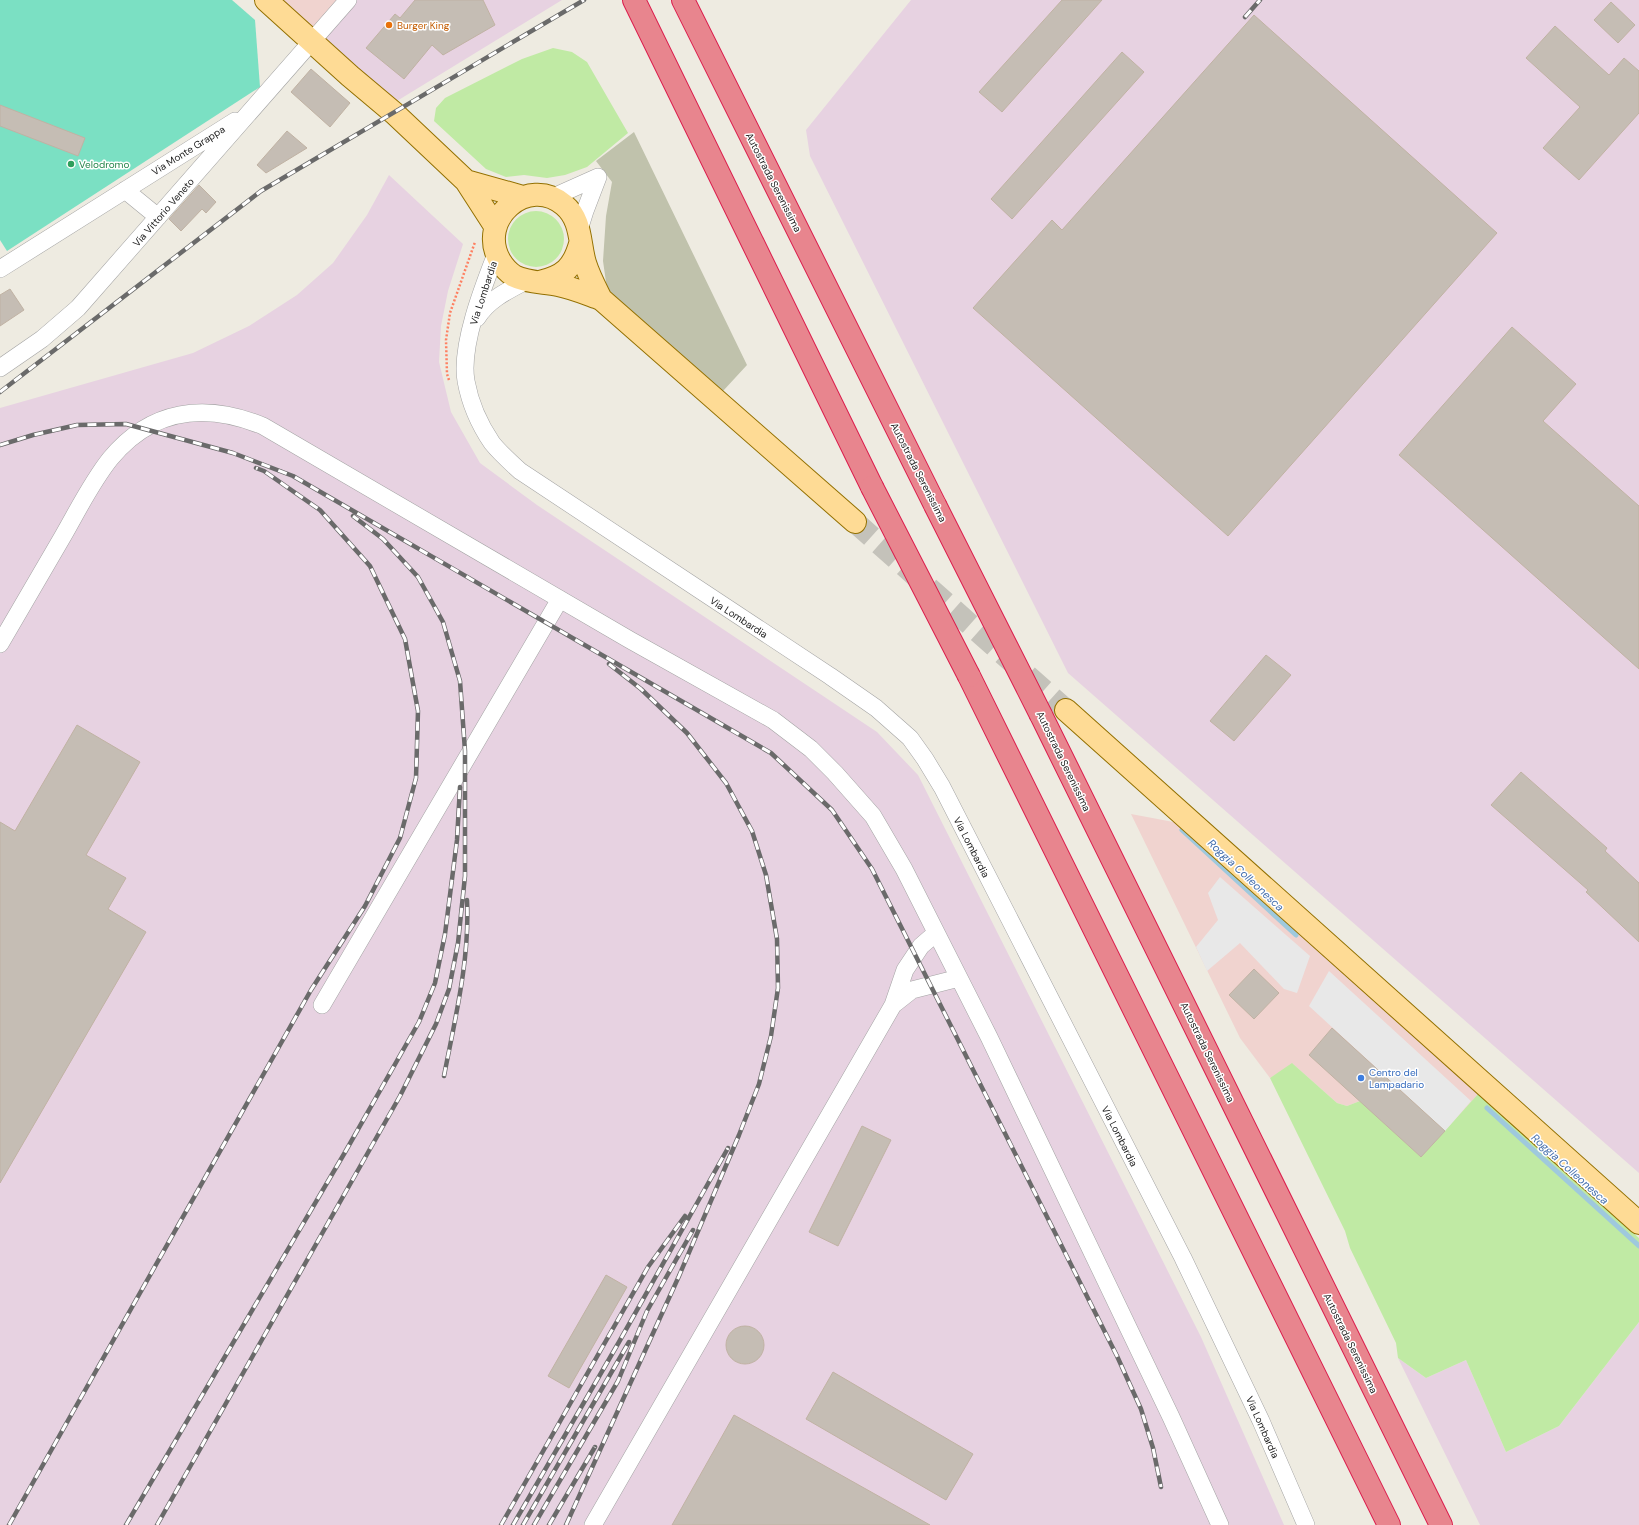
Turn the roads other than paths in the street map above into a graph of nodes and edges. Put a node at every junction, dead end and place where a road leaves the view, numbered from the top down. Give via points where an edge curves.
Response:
1 (266, 0) edge
2 (348, 0) edge
3 (634, 0) edge
4 (683, 0) edge
5 (312, 41) junction
6 (252, 110) junction
7 (466, 181) junction
8 (125, 190) junction
9 (523, 197) junction
10 (551, 198) junction
11 (158, 217) junction
12 (495, 226) junction
13 (580, 237) junction
14 (496, 254) junction
15 (1, 265) edge
16 (533, 282) junction
17 (602, 299) junction
18 (470, 333) junction
19 (0, 368) edge
20 (855, 522) tunnel mouth
21 (560, 599) junction
22 (0, 644) edge
23 (1066, 710) tunnel mouth
24 (936, 933) junction
25 (959, 978) junction
26 (322, 1005) dead end
27 (892, 1005) junction
28 (1639, 1223) edge
29 (593, 1525) edge
30 (1220, 1525) edge
31 (1306, 1525) edge
32 (1389, 1525) edge
33 (1441, 1525) edge

1 - 5 main road
2 - 5 street, Via Vittorio Veneto
3 - 32 highway, bridge via 872,487
4 - 33 highway, Autostrada Serenissima, bridge via 1041,715
5 - 6 street, Via Vittorio Veneto
5 - 7 main road
6 - 8 street, Via Monte Grappa
6 - 11 street, Via Vittorio Veneto
7 - 9 main road
7 - 12 main road
8 - 11 street
8 - 15 street, Via Monte Grappa
9 - 10 main road via 537,195
9 - 12 main road via 501,214
10 - 13 main road via 564,205 574,216
10 - 13 street via 598,177 585,211
11 - 19 street, Via Vittorio Veneto via 78,308 42,339
12 - 14 main road via 493,240
13 - 16 main road via 576,258 567,270 554,278
13 - 17 main road via 590,278
14 - 16 main road via 503,266 513,275
14 - 18 street, Via Lombardia
16 - 17 main road via 573,289
16 - 18 street, Via Lombardia via 487,304 477,317
17 - 20 main road
18 - 31 street, Via Lombardia via 466,356 466,380 471,402 480,425 493,444 520,471 830,676 889,718 914,743 942,787 1183,1258 1261,1421
21 - 22 street via 263,426 228,415 207,412 182,413 144,429 121,447 110,460 87,493
21 - 24 street via 772,720 811,749 873,816 904,869
21 - 26 street
23 - 28 main road
24 - 25 street
24 - 27 street via 921,946 906,970
25 - 27 street via 912,990
25 - 30 street via 1171,1417
27 - 29 street

